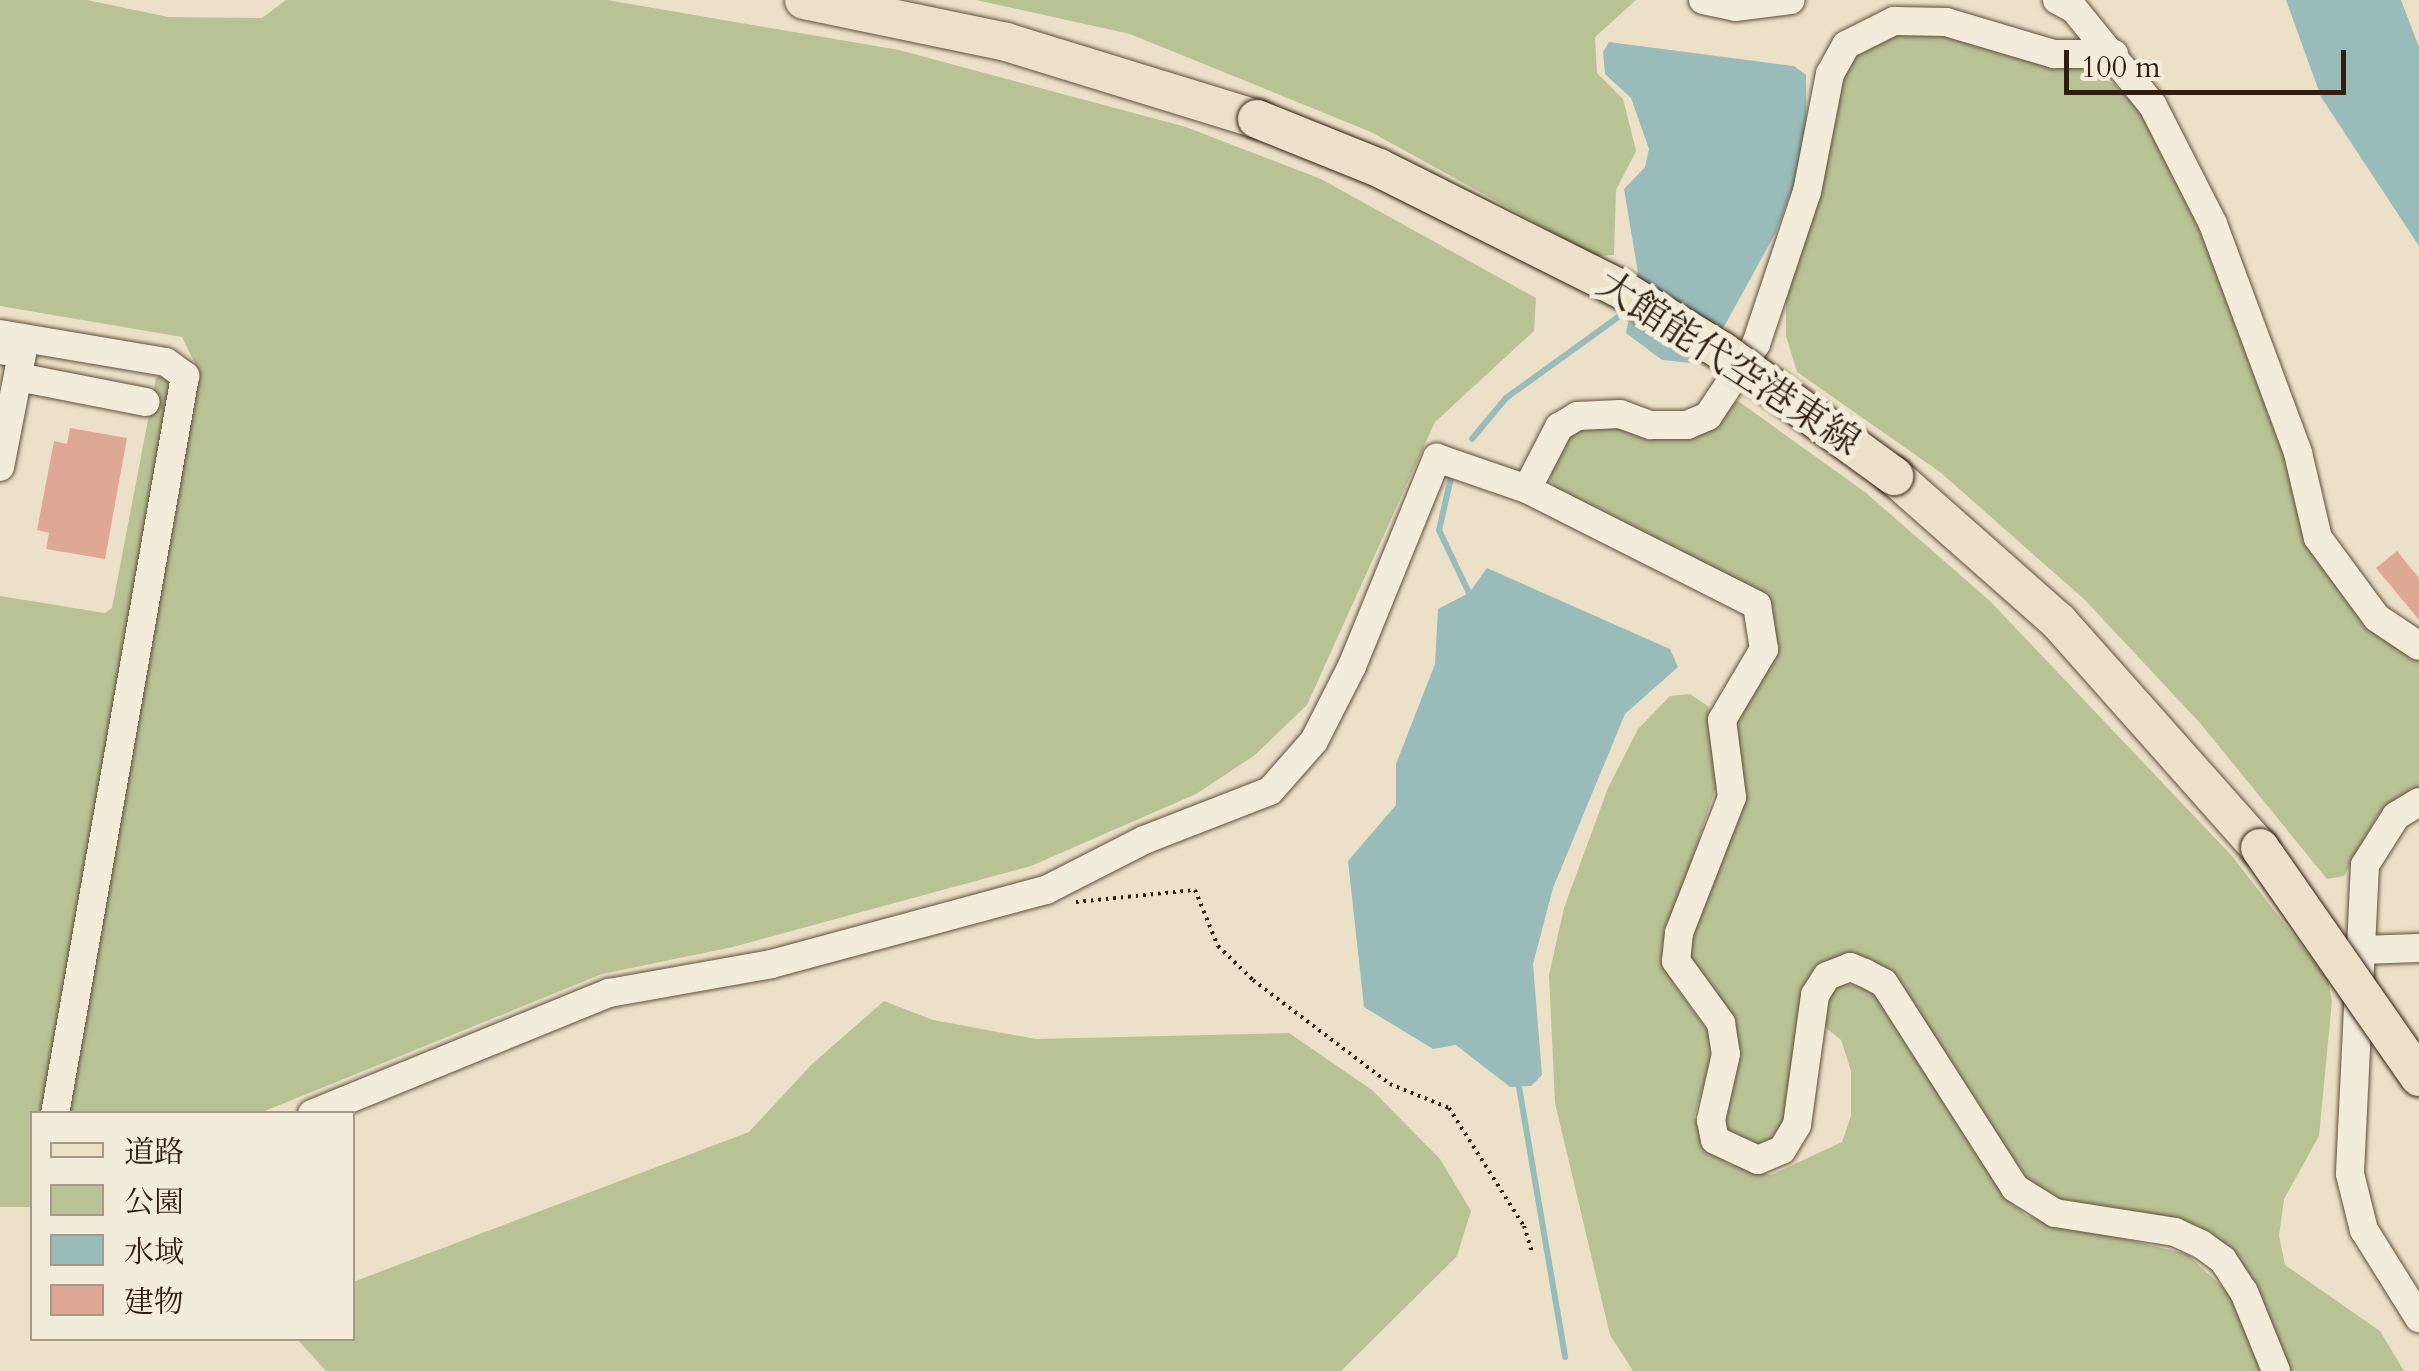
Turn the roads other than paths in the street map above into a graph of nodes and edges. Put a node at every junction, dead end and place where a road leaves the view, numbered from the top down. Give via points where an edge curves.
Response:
1 (804, 0) edge
2 (1703, 0) edge
3 (1790, 0) edge
4 (2057, 0) edge
5 (2114, 54) junction
6 (0, 334) edge
7 (0, 350) edge
8 (18, 377) junction
9 (146, 402) dead end
10 (0, 467) edge
11 (1527, 489) junction
12 (2419, 646) edge
13 (2419, 802) edge
14 (2419, 948) edge
15 (2361, 950) junction
16 (2419, 1078) edge
17 (56, 1111) edge
18 (319, 1111) edge
19 (2419, 1318) edge
20 (2276, 1371) edge

1 - 16 main road, 大館能代空港東線, bridge via 1006,42 1257,119 1396,176 1619,288 1722,351 1894,476 2059,622 2260,848
2 - 3 street via 1735,8
4 - 5 street
5 - 11 street via 2054,54 1946,22 1894,20 1846,44 1830,74 1807,192 1756,344 1708,416 1687,425 1651,425 1620,414 1577,416 1560,427
5 - 12 street via 2154,106 2213,224 2298,454 2318,538 2377,618
6 - 17 street via 166,362 185,376
7 - 8 street via 22,354
8 - 9 street
8 - 10 street
11 - 18 street via 1437,458 1352,666 1314,741 1270,790 1144,840 1046,890 771,964 610,993
11 - 20 street via 1740,592 1757,605 1765,624 1764,649 1722,720 1732,797 1679,933 1676,961 1721,1024 1726,1054 1711,1120 1715,1140 1736,1156 1758,1160 1782,1150 1797,1125 1814,995 1827,976 1850,967 1866,973 1884,983 2014,1188 2055,1213 2176,1232 2200,1244 2222,1260 2244,1292
13 - 15 street via 2396,816 2365,864
14 - 15 street
15 - 19 street via 2350,1174 2364,1230

